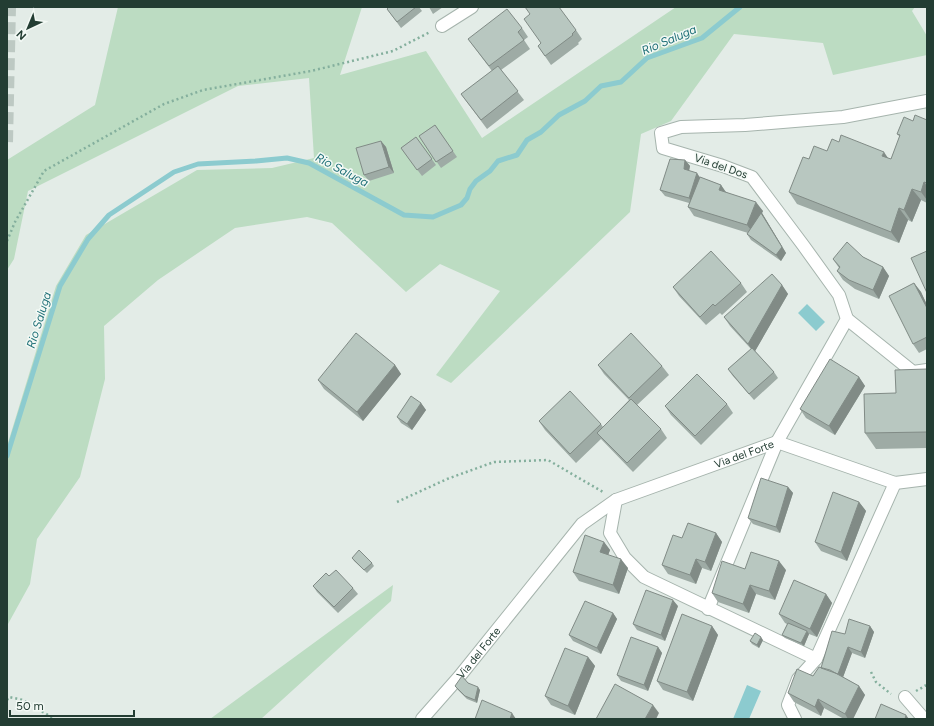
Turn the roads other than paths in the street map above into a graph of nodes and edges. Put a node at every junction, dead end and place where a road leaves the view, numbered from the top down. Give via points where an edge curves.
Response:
1 (472, 7) edge
2 (442, 26) road end
3 (927, 101) edge
4 (847, 319) junction
5 (927, 370) edge
6 (777, 442) junction
7 (927, 479) edge
8 (895, 482) junction
9 (616, 500) junction
10 (708, 609) junction
11 (816, 659) junction
12 (905, 697) dead end
13 (422, 719) edge
14 (795, 719) edge
15 (924, 719) edge

1 - 2 street
3 - 4 street, Via del Dos via 843,117 681,127 661,133 663,148 752,177 838,295
4 - 5 street via 913,372
4 - 6 street
6 - 8 street, Via del Forte
6 - 9 street, Via del Forte
6 - 10 street
7 - 8 street, Via del Forte
8 - 11 street
9 - 10 street via 610,533 624,558 644,577
9 - 13 street, Via del Forte via 582,524
10 - 11 street
11 - 14 street via 798,679 788,705
12 - 15 street

